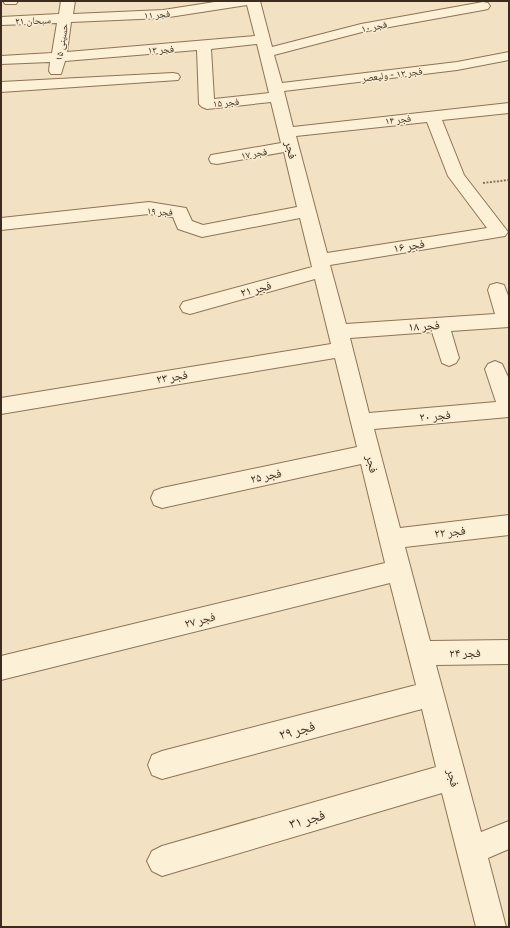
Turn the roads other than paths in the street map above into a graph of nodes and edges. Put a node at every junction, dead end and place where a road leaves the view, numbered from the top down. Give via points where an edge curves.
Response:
1 (68, 1) edge
2 (248, 1) edge
3 (253, 1) edge
4 (483, 6) dead end
5 (65, 19) junction
6 (1, 21) edge
7 (204, 46) junction
8 (265, 46) junction
9 (509, 56) edge
10 (58, 58) junction
11 (1, 60) edge
12 (173, 77) dead end
13 (54, 84) junction
14 (1, 87) edge
15 (276, 92) junction
16 (509, 109) edge
17 (432, 115) junction
18 (289, 139) junction
19 (217, 159) dead end
20 (307, 211) junction
21 (1, 224) edge
22 (321, 266) junction
23 (498, 290) dead end
24 (190, 307) dead end
25 (508, 320) edge
26 (440, 325) junction
27 (340, 341) junction
28 (449, 358) dead end
29 (495, 369) dead end
30 (1, 406) edge
31 (509, 409) edge
32 (361, 422) junction
33 (369, 453) junction
34 (162, 498) dead end
35 (509, 525) edge
36 (391, 539) junction
37 (399, 570) junction
38 (509, 652) edge
39 (421, 653) junction
40 (1, 668) edge
41 (431, 694) junction
42 (162, 765) dead end
43 (452, 776) junction
44 (509, 835) edge
45 (472, 851) junction
46 (162, 861) dead end
47 (491, 927) edge

1 - 5 street, حسینی ۱۵
2 - 5 street, فجر ۱۱ via 163,14
3 - 8 street, فجر
4 - 8 street, فجر ۱۰
5 - 6 street, سبحان ۲۱
5 - 10 street, حسینی ۱۵
7 - 8 street, فجر ۱۳
7 - 10 street, فجر ۱۳
7 - 15 street, فجر ۱۵ via 207,104
8 - 15 street, فجر
9 - 15 street, فجر ۱۲ - ولیعصر
10 - 11 street
10 - 13 street, حسینی ۱۵
12 - 13 street
13 - 14 street
15 - 18 street, فجر
16 - 17 street, فجر ۱۴
17 - 18 street, فجر ۱۴
17 - 22 street, فجر ۱۶ via 456,176 499,232
18 - 19 street, فجر ۱۷
18 - 20 street, فجر
20 - 21 street, فجر ۱۹ via 202,231 184,225 180,212 149,208
20 - 22 street, فجر
22 - 24 street, فجر ۲۱
22 - 27 street, فجر
23 - 25 street
25 - 26 street, فجر ۱۸
26 - 27 street, فجر ۱۸
26 - 28 street
27 - 30 street, فجر ۲۳
27 - 32 street, فجر
29 - 31 street
31 - 32 street, فجر ۲۰
32 - 33 street, فجر
33 - 34 street, فجر ۲۵
33 - 36 street, فجر
35 - 36 street, فجر ۲۲
36 - 37 street, فجر
37 - 39 street, فجر
37 - 40 street, فجر ۲۷
38 - 39 street, فجر ۲۴
39 - 41 street, فجر
41 - 42 street, فجر ۲۹
41 - 43 street, فجر
43 - 45 street, فجر
43 - 46 street, فجر ۳۱
44 - 45 street
45 - 47 street, فجر

